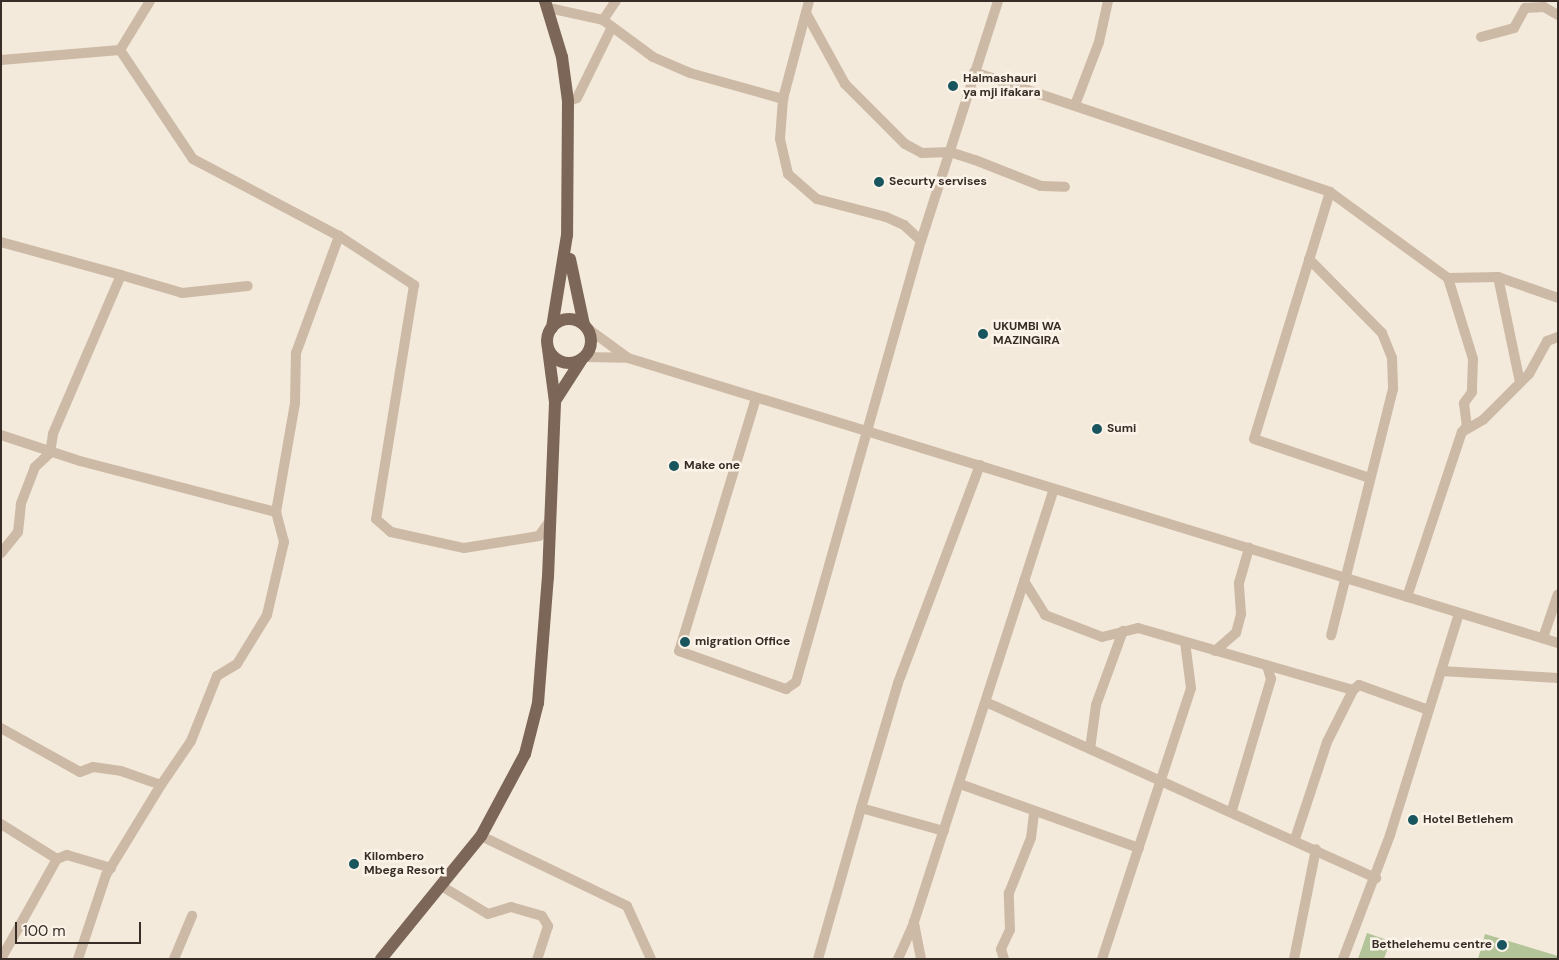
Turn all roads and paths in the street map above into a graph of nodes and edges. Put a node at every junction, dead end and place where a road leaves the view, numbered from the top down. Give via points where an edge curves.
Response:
1 (150, 1) edge
2 (616, 1) edge
3 (809, 1) edge
4 (998, 1) edge
5 (1108, 1) edge
6 (547, 5) edge
7 (806, 13) junction
8 (1558, 15) edge
9 (603, 20) junction
10 (611, 30) junction
11 (1481, 37) dead end
12 (120, 50) junction
13 (1, 60) edge
14 (974, 72) junction
15 (783, 99) junction
16 (568, 101) junction
17 (1075, 105) junction
18 (950, 152) junction
19 (1065, 187) dead end
20 (1330, 192) junction
21 (567, 234) junction
22 (339, 236) junction
23 (1, 242) edge
24 (921, 242) junction
25 (1309, 260) junction
26 (121, 275) junction
27 (1498, 277) junction
28 (1448, 278) junction
29 (248, 286) dead end
30 (1558, 298) edge
31 (586, 327) junction
32 (552, 328) junction
33 (1558, 337) edge
34 (548, 349) junction
35 (584, 358) junction
36 (628, 358) junction
37 (1520, 382) junction
38 (756, 398) junction
39 (555, 402) junction
40 (868, 430) junction
41 (1462, 432) junction
42 (1, 436) edge
43 (50, 453) junction
44 (980, 466) junction
45 (1370, 478) junction
46 (1054, 489) junction
47 (276, 512) junction
48 (550, 520) junction
49 (1249, 547) junction
50 (1, 553) edge
51 (1345, 576) junction
52 (1024, 581) junction
53 (1558, 594) edge
54 (1407, 596) junction
55 (1459, 614) junction
56 (1123, 631) junction
57 (1106, 635) junction
58 (1331, 635) dead end
59 (1543, 638) junction
60 (1185, 642) junction
61 (1558, 643) edge
62 (1115, 646) junction
63 (1215, 651) junction
64 (1267, 666) junction
65 (1441, 671) junction
66 (1558, 678) edge
67 (1353, 690) junction
68 (988, 703) junction
69 (1429, 710) junction
70 (1, 728) edge
71 (1090, 749) junction
72 (1162, 778) junction
73 (960, 784) junction
74 (162, 785) junction
75 (862, 808) junction
76 (1232, 810) junction
77 (1034, 812) junction
78 (1, 824) edge
79 (944, 831) junction
80 (481, 836) junction
81 (1295, 839) junction
82 (1139, 848) junction
83 (1316, 849) junction
84 (57, 859) junction
85 (110, 868) junction
86 (1376, 878) junction
87 (443, 887) junction
88 (192, 916) dead end
89 (914, 922) junction
90 (1, 959) edge
91 (78, 959) edge
92 (174, 959) edge
93 (380, 959) edge
94 (537, 959) edge
95 (651, 959) edge
96 (818, 959) edge
97 (898, 959) edge
98 (921, 959) edge
99 (1004, 959) edge
100 (1102, 959) edge
101 (1294, 959) edge
102 (1343, 959) edge

1 - 12 street
2 - 9 street
3 - 7 street
4 - 14 street
5 - 17 street via 1099,42
6 - 9 street
6 - 16 main road
7 - 15 street
7 - 18 street via 845,84 886,128 922,153
8 - 11 street via 1544,7 1524,8 1514,28
9 - 10 street
10 - 15 street via 666,64
10 - 16 street via 576,98
12 - 13 street
12 - 22 street via 193,159
14 - 17 street
14 - 18 street
15 - 24 street via 783,160 788,174 803,190 886,217 904,225
16 - 21 main road
17 - 20 street
18 - 19 street via 1041,186
18 - 24 street
20 - 25 street
20 - 28 street
21 - 31 main road
21 - 32 main road
22 - 47 street via 296,353 295,403
22 - 48 street via 414,285 376,519 391,532 464,548 540,536
23 - 26 street
24 - 40 street
25 - 45 street via 1382,333 1392,358 1394,389
25 - 45 street via 1254,439
26 - 29 street via 182,293
26 - 43 street via 53,434
27 - 28 street
27 - 30 street
27 - 37 street
28 - 41 street via 1473,359 1472,392 1464,404 1467,426
31 - 32 main road via 565,320
31 - 35 main road via 591,346
31 - 36 street
32 - 34 main road
33 - 37 street via 1547,340
34 - 35 main road via 565,363
34 - 39 main road
35 - 36 street
35 - 39 main road
36 - 38 street
37 - 41 street via 1483,420
38 - 40 street
38 - 40 street via 679,651 786,689 796,682
39 - 48 main road
40 - 44 street
41 - 54 street
42 - 43 street
43 - 47 street
43 - 50 street via 35,467 21,504 18,532
44 - 46 street
44 - 75 street via 898,683
45 - 51 street
46 - 49 street
46 - 52 street
47 - 74 street via 284,542 267,615 237,664 216,676 191,741
48 - 80 main road via 538,703 525,754
49 - 51 street
49 - 63 street via 1239,584 1241,614 1236,633
51 - 54 street
51 - 58 street
52 - 57 street via 1045,615
52 - 68 street
53 - 59 street
54 - 55 street
55 - 59 street
55 - 65 street
56 - 57 street
56 - 60 street via 1138,628
56 - 62 street
57 - 62 street
59 - 61 street
60 - 63 street
60 - 72 street via 1191,688
62 - 71 street via 1096,705
63 - 64 street
64 - 67 street
64 - 76 street via 1271,679
65 - 66 street
65 - 69 street
67 - 69 street via 1359,685
67 - 81 street via 1327,742
68 - 71 street
68 - 73 street
69 - 86 street
70 - 74 street via 80,772 93,767 120,771
71 - 72 street
72 - 76 street
72 - 82 street
73 - 77 street
73 - 79 street
74 - 85 street
75 - 79 street
75 - 96 street
76 - 81 street
77 - 82 street
77 - 99 street via 1031,838 1009,893 1010,930 1001,949
78 - 84 street
79 - 89 street
80 - 87 main road
80 - 95 street via 627,906
81 - 83 street
82 - 100 street
83 - 86 street
83 - 101 street
84 - 85 street via 67,854
84 - 90 street
85 - 91 street
86 - 102 street
87 - 93 main road
87 - 94 street via 488,914 511,907 542,916 548,926
88 - 92 street
89 - 97 street
89 - 98 street

